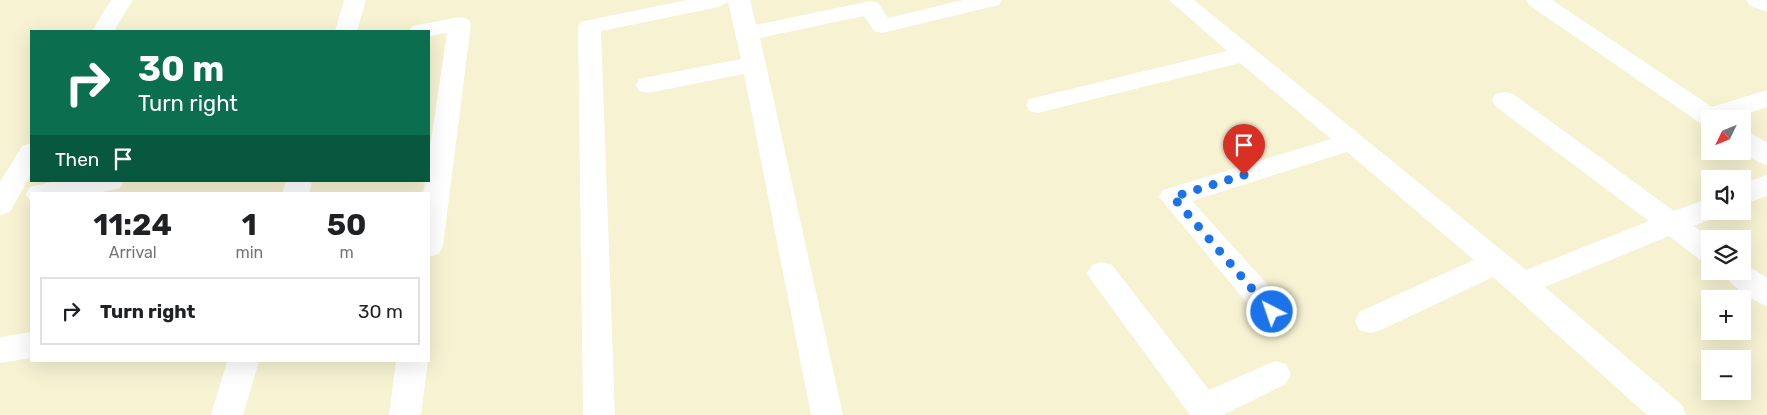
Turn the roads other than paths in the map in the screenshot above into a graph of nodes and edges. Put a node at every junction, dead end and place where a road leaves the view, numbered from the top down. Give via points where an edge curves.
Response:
1 (123, 0) edge
2 (355, 0) edge
3 (719, 0) edge
4 (739, 0) edge
5 (991, 0) edge
6 (1180, 0) edge
7 (1537, 0) edge
8 (1757, 0) edge
9 (867, 4) edge
10 (1767, 5) edge
11 (104, 30) edge
12 (346, 30) edge
13 (426, 30) edge
14 (748, 34) junction
15 (1245, 54) junction
16 (754, 64) junction
17 (648, 85) dead end
18 (1767, 98) edge
19 (1504, 100) dead end
20 (1038, 105) dead end
21 (1733, 110) edge
22 (1701, 112) edge
23 (1351, 142) junction
24 (1751, 146) edge
25 (30, 154) edge
26 (1767, 156) edge
27 (106, 182) edge
28 (1767, 185) edge
29 (1751, 191) edge
30 (51, 192) edge
31 (30, 195) edge
32 (1, 203) edge
33 (1701, 212) edge
34 (1672, 224) junction
35 (430, 239) edge
36 (1701, 245) edge
37 (1496, 263) junction
38 (1102, 273) dead end
39 (1748, 280) edge
40 (1522, 284) junction
41 (1767, 294) edge
42 (1272, 312) dead end
43 (1370, 321) dead end
44 (30, 345) edge
45 (0, 350) edge
46 (244, 362) edge
47 (412, 362) edge
48 (1276, 374) dead end
49 (1207, 412) edge
50 (227, 415) edge
51 (405, 415) edge
52 (599, 415) edge
53 (827, 415) edge
54 (1670, 415) edge

1 - 11 street
2 - 12 street
3 - 52 street via 589,26
4 - 14 street
5 - 9 street via 882,26
6 - 15 street
7 - 22 street
8 - 10 street
9 - 14 street
13 - 35 street via 460,24
14 - 16 street
15 - 20 street
15 - 23 street
16 - 17 street
16 - 53 street
18 - 21 street
19 - 34 street
23 - 37 street
23 - 42 street via 1173,197
24 - 26 street
25 - 32 street
27 - 30 street
28 - 29 street
31 - 32 street
33 - 34 street
34 - 36 street
34 - 40 street
37 - 40 street
37 - 43 street
38 - 49 street
39 - 41 street
40 - 54 street
44 - 45 street
46 - 50 street
47 - 51 street
48 - 49 street

